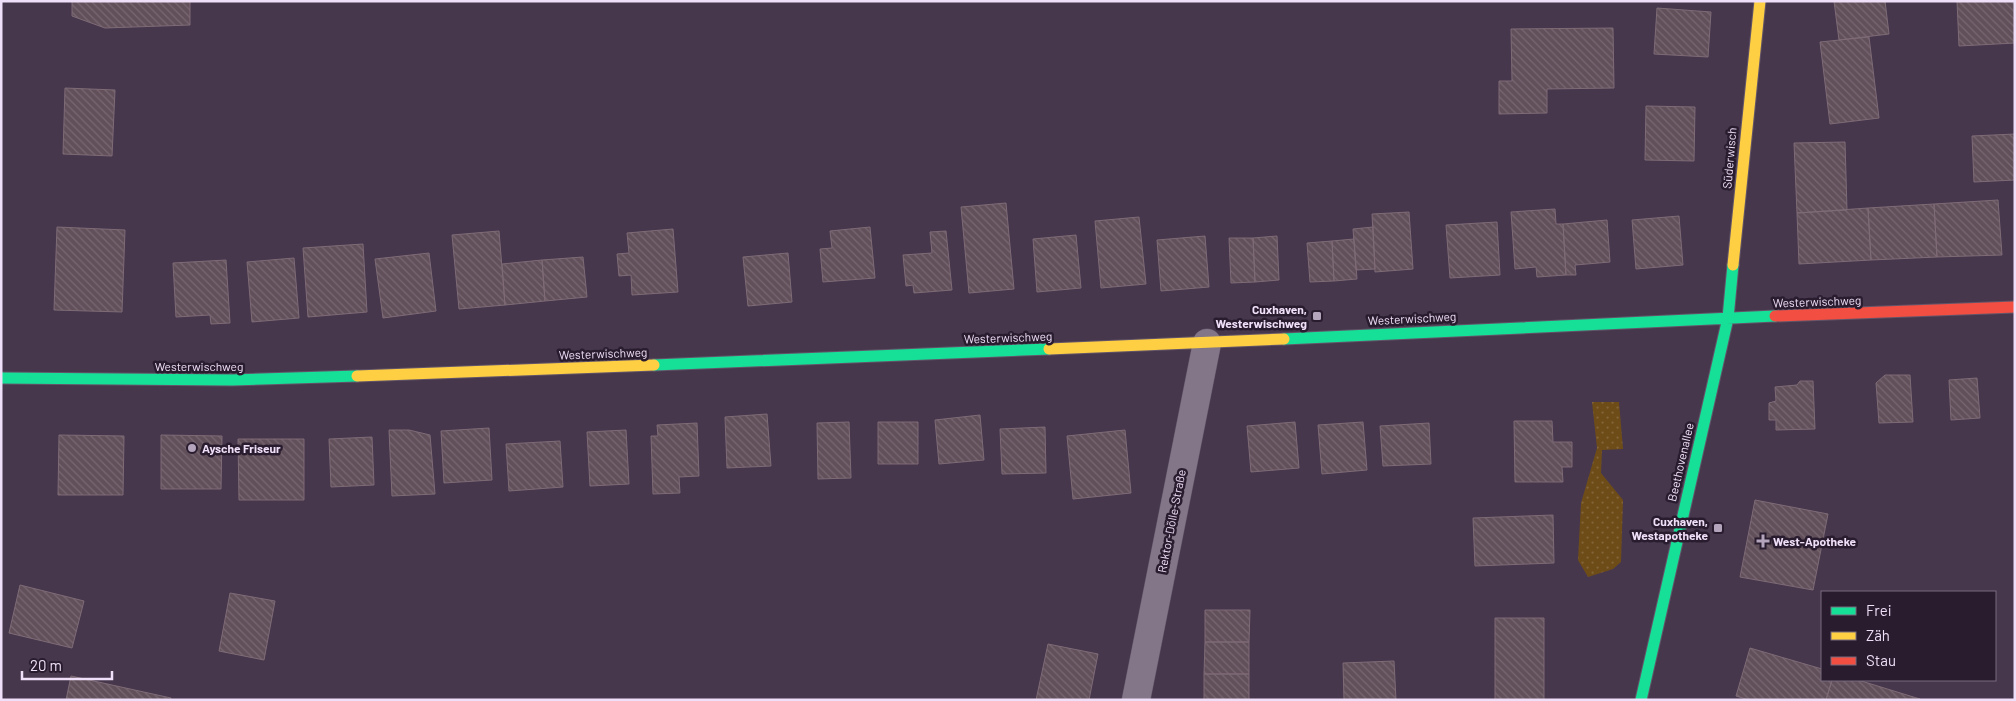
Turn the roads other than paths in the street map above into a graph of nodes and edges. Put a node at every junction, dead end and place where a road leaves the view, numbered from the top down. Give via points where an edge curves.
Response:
1 (1760, 1) edge
2 (2015, 307) edge
3 (1728, 318) junction
4 (1207, 343) junction
5 (1, 378) edge
6 (1136, 700) edge
7 (1641, 700) edge

1 - 3 street, Süderwisch
2 - 3 street, Westerwischweg
3 - 4 street, Westerwischweg
3 - 7 street, Beethovenallee
4 - 5 street, Westerwischweg via 232,380
4 - 6 street, Rektor-Dölle-Straße

